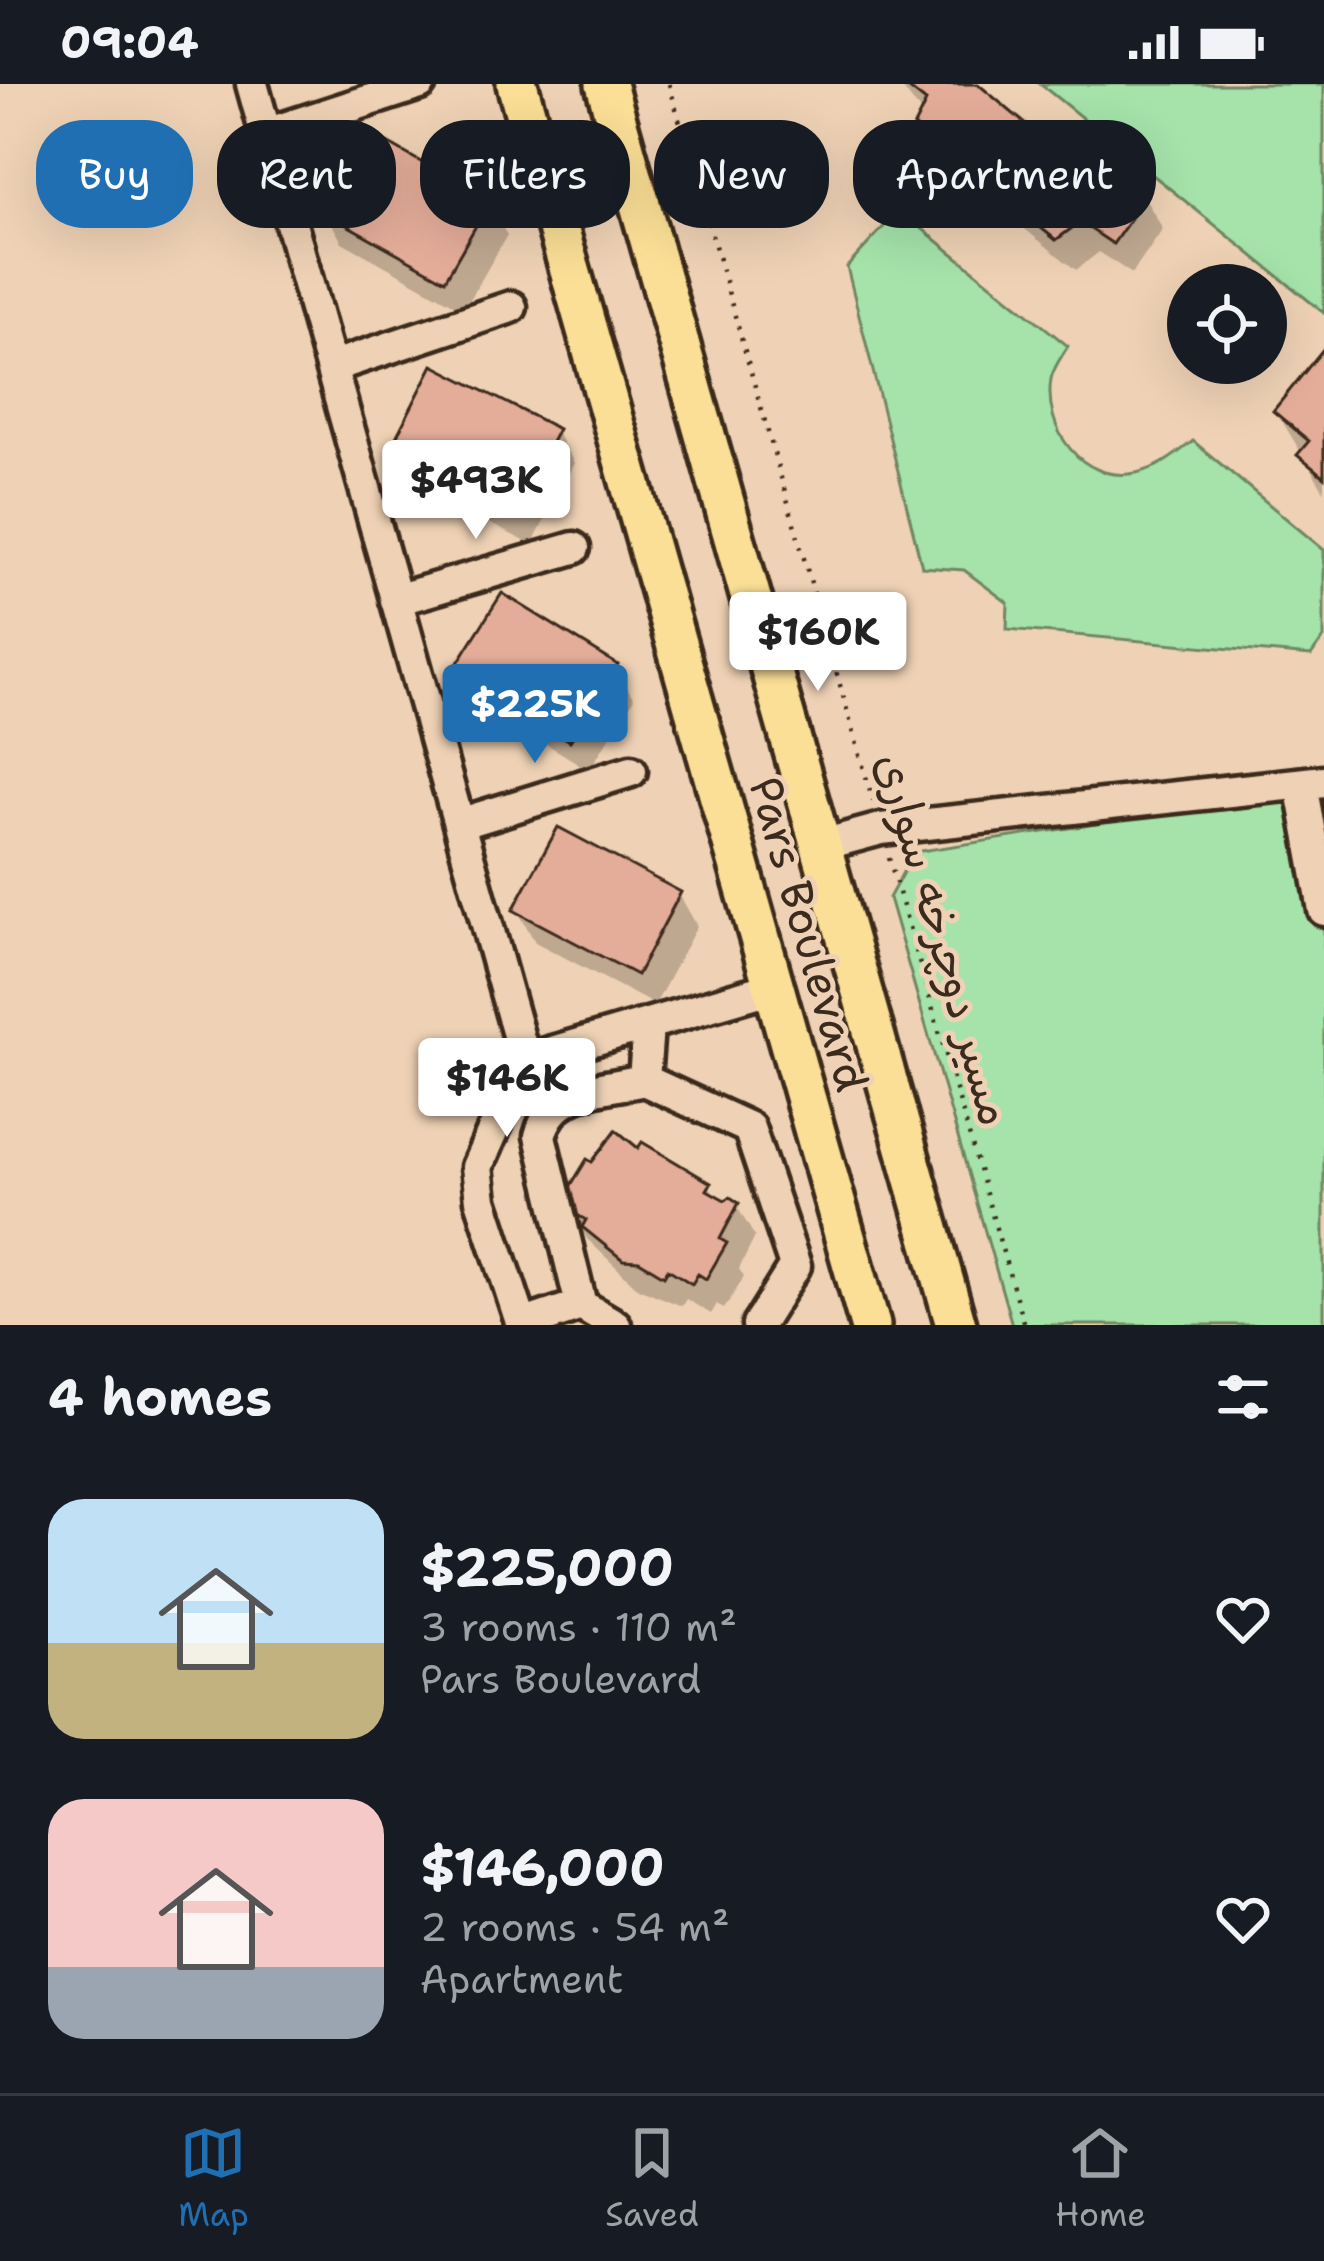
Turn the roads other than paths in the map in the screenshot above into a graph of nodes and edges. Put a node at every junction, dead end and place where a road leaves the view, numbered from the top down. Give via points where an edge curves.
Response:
1 (252, 84) edge
2 (420, 84) edge
3 (518, 84) edge
4 (606, 84) edge
5 (262, 120) edge
6 (309, 120) edge
7 (292, 228) edge
8 (511, 307) dead end
9 (331, 367) junction
10 (574, 548) dead end
11 (396, 600) junction
12 (631, 771) dead end
13 (1312, 783) edge
14 (459, 824) junction
15 (822, 845) junction
16 (1324, 910) edge
17 (774, 987) junction
18 (648, 1026) junction
19 (524, 1060) junction
20 (644, 1080) junction
21 (581, 1305) junction
22 (521, 1325) edge
23 (615, 1325) edge
24 (758, 1325) edge
25 (870, 1325) edge
26 (956, 1325) edge

1 - 5 street
2 - 6 street
3 - 17 main road, Pars Boulevard
4 - 15 main road, Pars Boulevard
7 - 9 street
8 - 9 street
9 - 11 street
10 - 11 street
11 - 14 street
12 - 14 street
13 - 15 street via 881,829
13 - 16 street
14 - 19 street
15 - 26 main road, Pars Boulevard
17 - 18 street
17 - 25 main road, Pars Boulevard
18 - 19 street
18 - 20 street
19 - 22 street via 476,1167
20 - 21 street via 561,1100 547,1111 540,1136
20 - 24 street via 749,1128 794,1266
21 - 22 street
21 - 23 street

